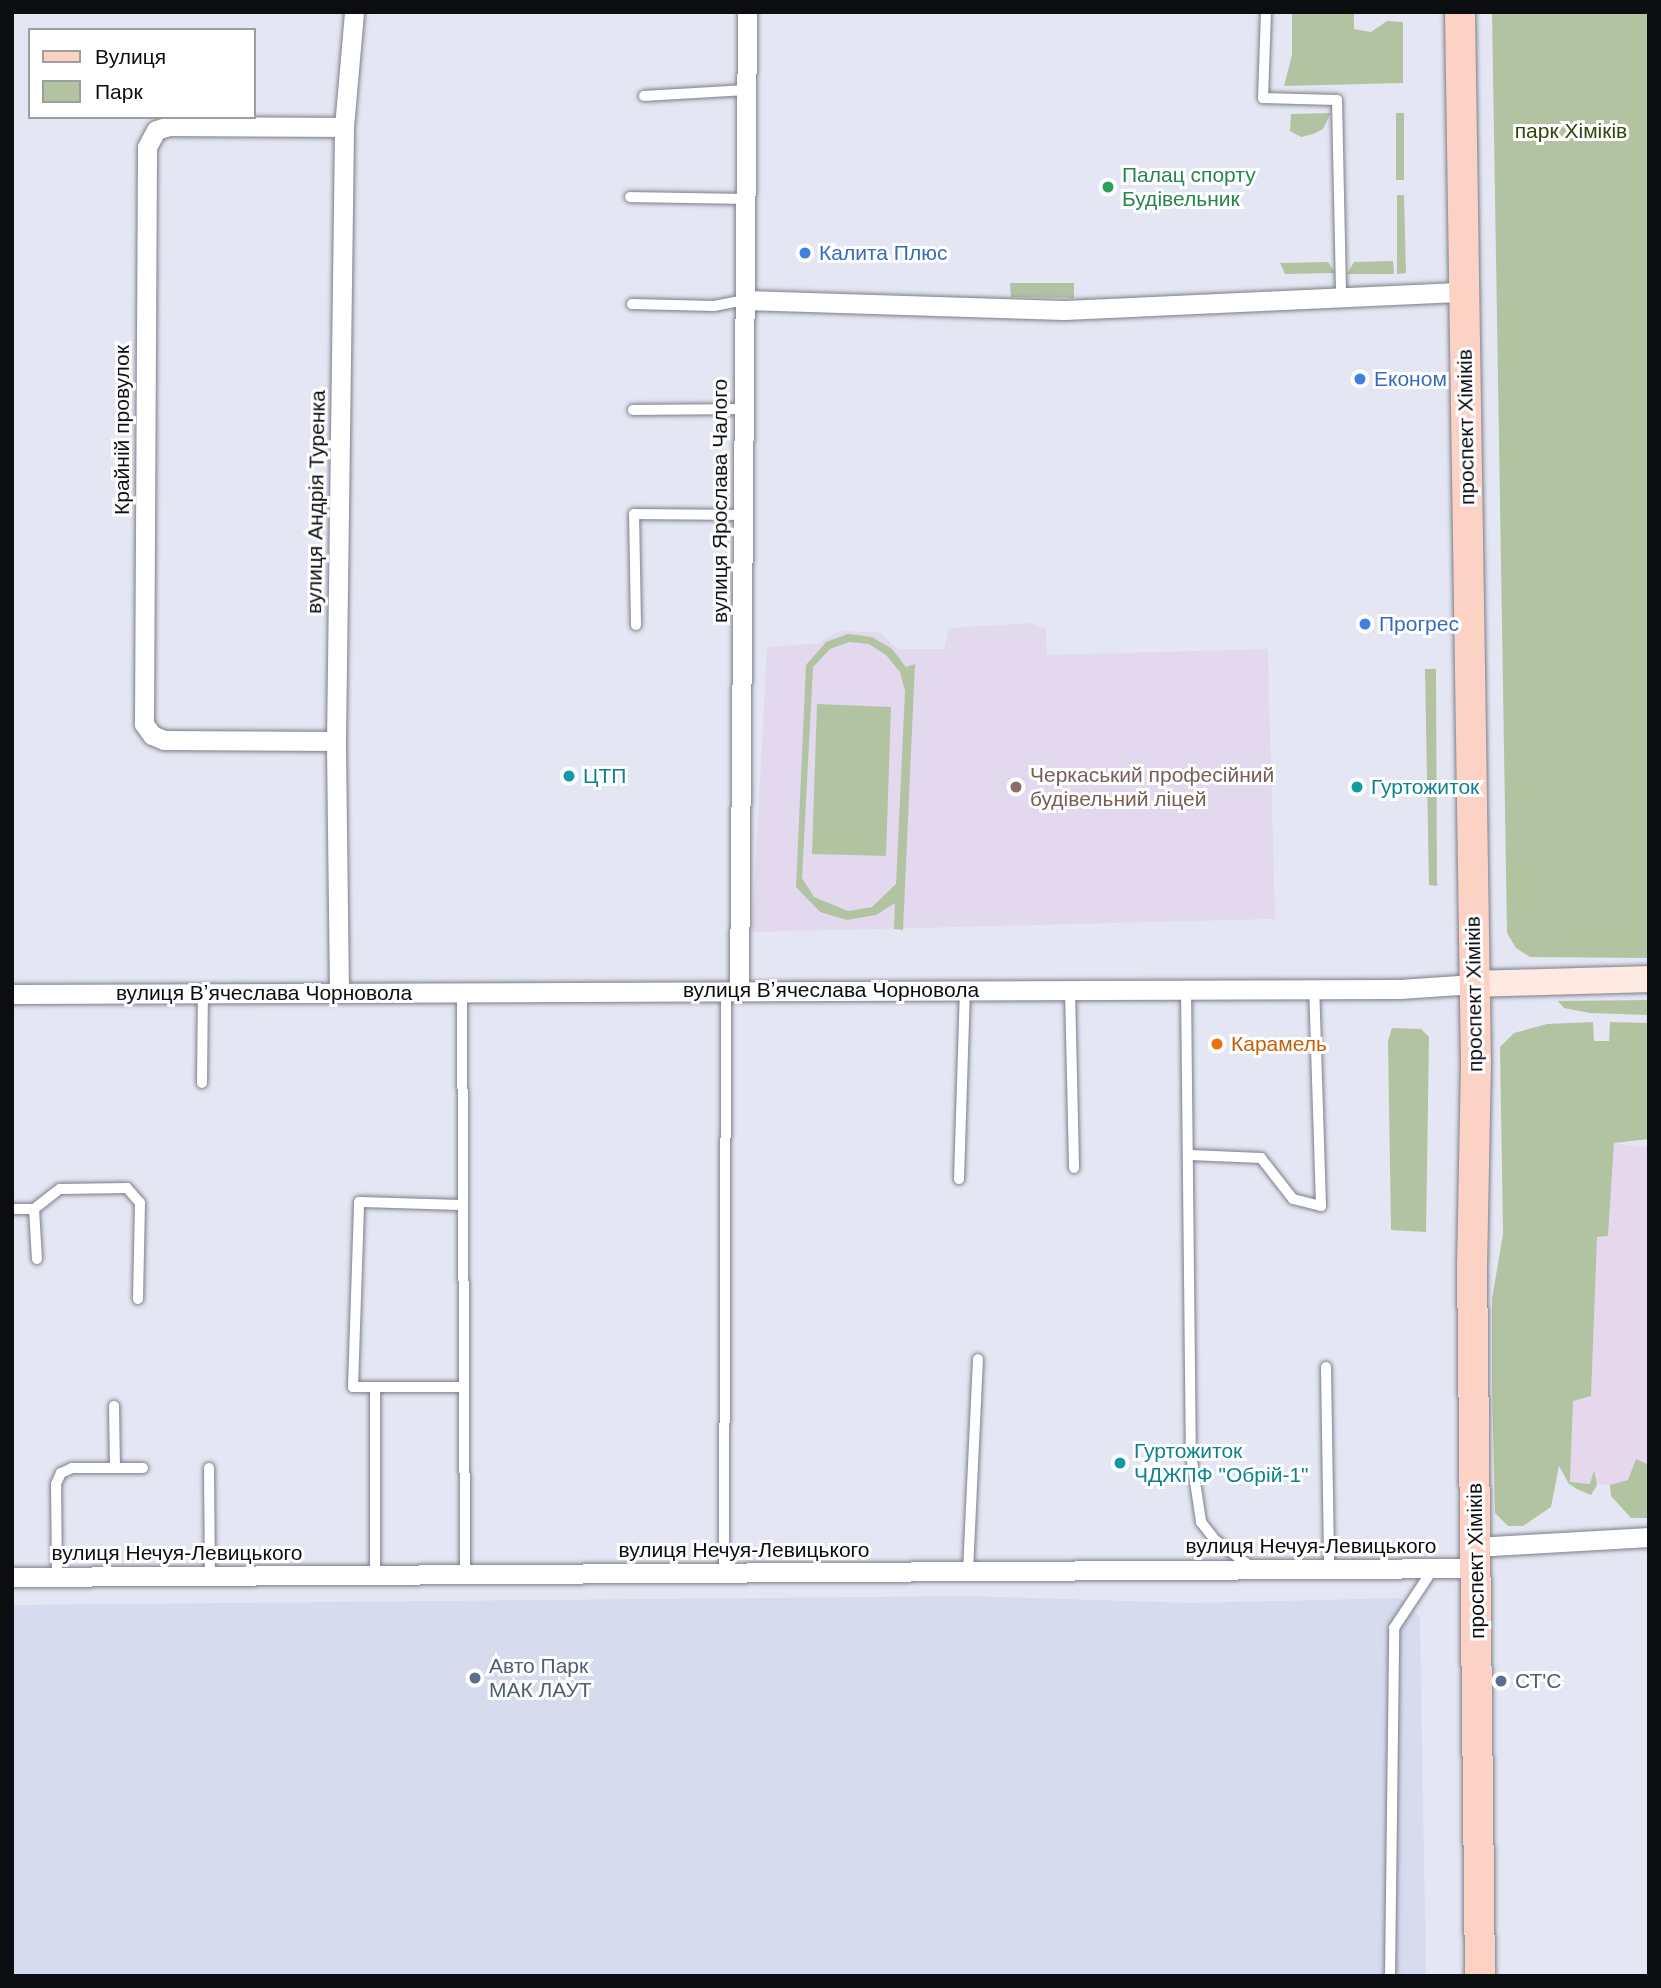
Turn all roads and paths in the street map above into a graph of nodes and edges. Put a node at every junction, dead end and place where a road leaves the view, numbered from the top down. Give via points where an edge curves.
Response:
1 (354, 12) edge
2 (747, 12) edge
3 (1266, 12) edge
4 (1460, 12) edge
5 (746, 90) junction
6 (644, 96) dead end
7 (344, 127) junction
8 (630, 197) dead end
9 (745, 199) junction
10 (1464, 292) junction
11 (745, 300) junction
12 (1341, 300) junction
13 (632, 304) dead end
14 (744, 409) junction
15 (633, 410) dead end
16 (743, 515) junction
17 (636, 625) dead end
18 (336, 741) junction
19 (1649, 979) edge
20 (1474, 984) junction
21 (1314, 987) junction
22 (1070, 988) junction
23 (1186, 988) junction
24 (965, 989) junction
25 (732, 990) junction
26 (339, 992) junction
27 (462, 992) junction
28 (203, 993) junction
29 (12, 994) edge
30 (202, 1083) dead end
31 (1190, 1155) junction
32 (1074, 1168) dead end
33 (959, 1179) dead end
34 (463, 1205) junction
35 (12, 1209) edge
36 (34, 1209) junction
37 (37, 1259) dead end
38 (138, 1299) dead end
39 (978, 1359) dead end
40 (1326, 1367) dead end
41 (375, 1387) junction
42 (461, 1387) junction
43 (114, 1406) dead end
44 (115, 1468) junction
45 (143, 1468) dead end
46 (209, 1468) dead end
47 (1649, 1537) edge
48 (1476, 1557) junction
49 (1433, 1568) junction
50 (1255, 1569) junction
51 (1329, 1569) junction
52 (968, 1571) junction
53 (724, 1573) junction
54 (375, 1574) junction
55 (465, 1574) junction
56 (210, 1575) junction
57 (57, 1576) junction
58 (12, 1577) edge
59 (1390, 1976) edge
60 (1480, 1976) edge

1 - 7 street, вулиця Андрія Туренка
2 - 5 street, вулиця Ярослава Чалого
3 - 12 lane via 1263,98 1337,100
4 - 10 main road, проспект Хіміків
5 - 6 lane
5 - 9 street, вулиця Ярослава Чалого
7 - 18 street, вулиця Андрія Туренка
7 - 18 street, Крайній провулок via 169,125 151,134 147,147 144,724 152,735 164,740
8 - 9 lane
9 - 11 street, вулиця Ярослава Чалого
10 - 12 street
10 - 20 main road, проспект Хіміків
11 - 12 street via 1064,310
11 - 13 lane via 714,306
11 - 14 street, вулиця Ярослава Чалого
14 - 15 lane
14 - 16 street, вулиця Ярослава Чалого
16 - 17 lane via 634,514
16 - 25 street, вулиця Ярослава Чалого
18 - 26 street, вулиця Андрія Туренка
19 - 20 main road, вулиця Вʼячеслава Чорновола
20 - 21 street, вулиця Вʼячеслава Чорновола
20 - 48 main road, проспект Хіміків
21 - 23 street, вулиця Вʼячеслава Чорновола
21 - 31 lane via 1321,1206 1293,1199 1261,1158
22 - 23 street, вулиця Вʼячеслава Чорновола
22 - 24 street, вулиця Вʼячеслава Чорновола
22 - 32 lane
23 - 31 lane
24 - 25 street, вулиця Вʼячеслава Чорновола
24 - 33 lane
25 - 27 street, вулиця Вʼячеслава Чорновола
25 - 53 lane
26 - 27 street, вулиця Вʼячеслава Чорновола
26 - 28 street, вулиця Вʼячеслава Чорновола
27 - 34 lane
28 - 29 street, вулиця Вʼячеслава Чорновола
28 - 30 lane
31 - 50 lane via 1191,1454 1201,1522 1215,1540
34 - 41 lane via 359,1202 353,1387
34 - 42 lane
35 - 36 lane
36 - 37 lane
36 - 38 lane via 60,1188 127,1188 140,1203
39 - 52 lane
40 - 51 lane
41 - 42 lane
41 - 54 lane
42 - 55 lane
43 - 44 lane
44 - 45 lane
44 - 57 lane via 72,1468 58,1478
46 - 56 lane
47 - 48 street, вулиця Нечуя-Левицького
48 - 49 street, вулиця Нечуя-Левицького
48 - 60 main road, проспект Хіміків
49 - 51 street, вулиця Нечуя-Левицького
49 - 59 lane via 1394,1628
50 - 51 street, вулиця Нечуя-Левицького
50 - 52 street, вулиця Нечуя-Левицького
52 - 53 street, вулиця Нечуя-Левицького
53 - 55 street, вулиця Нечуя-Левицького
54 - 55 street, вулиця Нечуя-Левицького
54 - 56 street, вулиця Нечуя-Левицького
56 - 57 street, вулиця Нечуя-Левицького
57 - 58 street, вулиця Нечуя-Левицького

